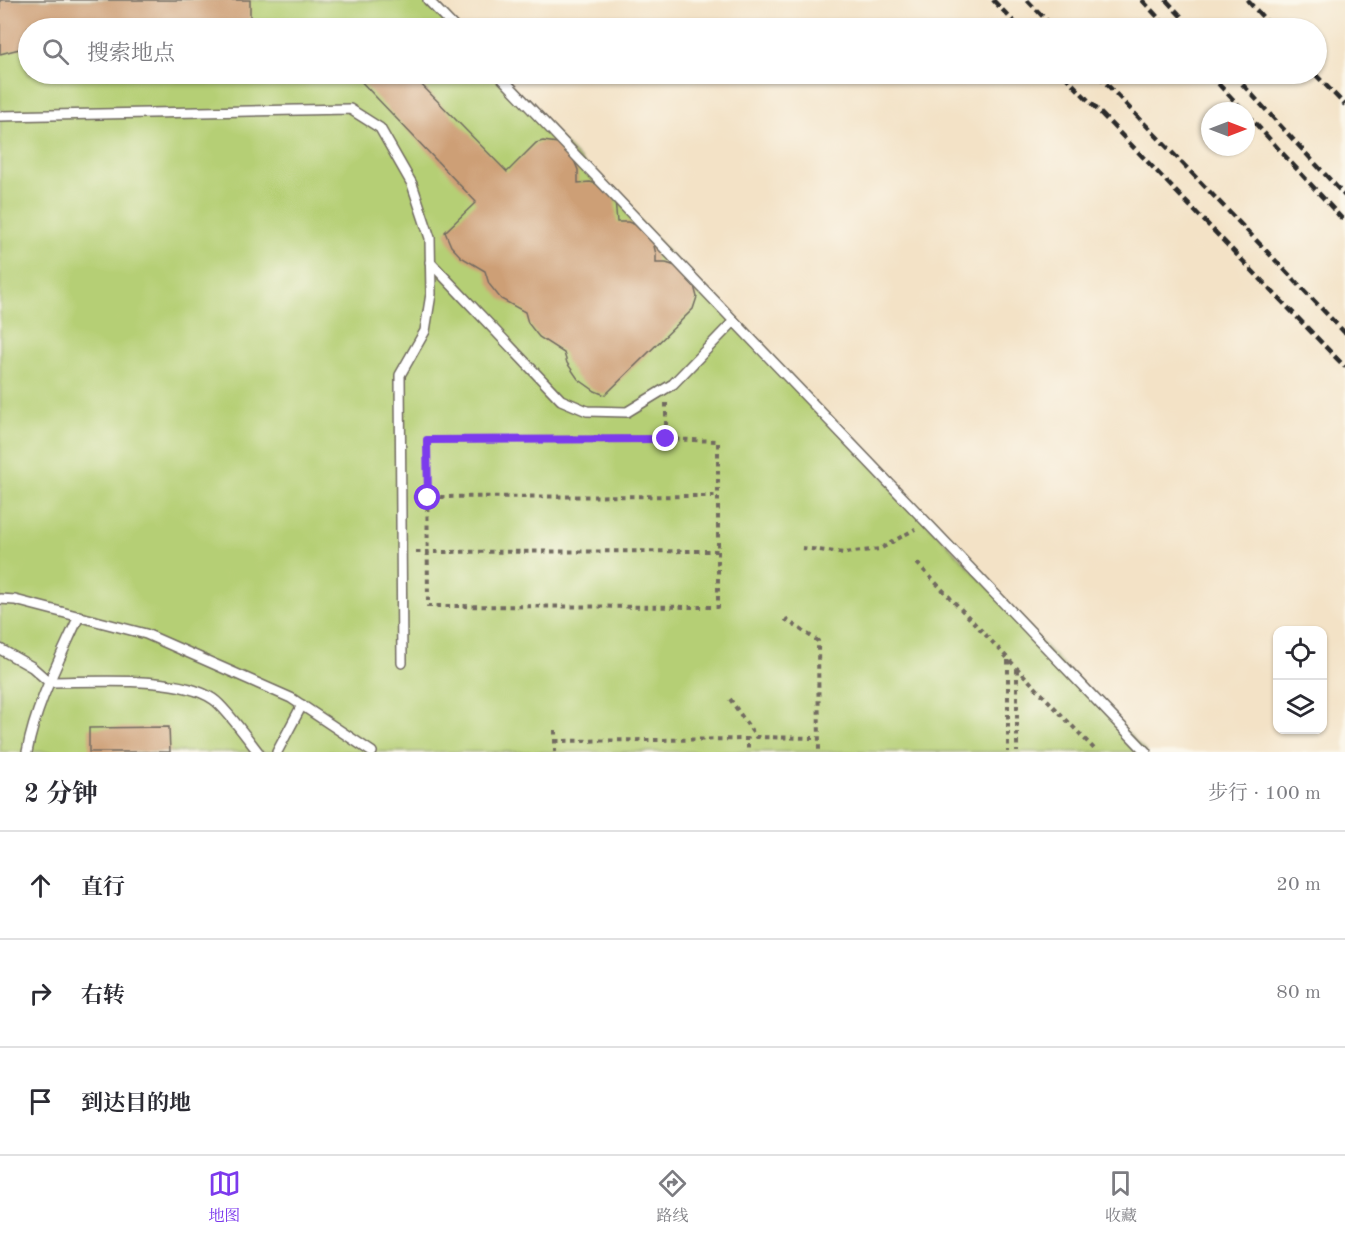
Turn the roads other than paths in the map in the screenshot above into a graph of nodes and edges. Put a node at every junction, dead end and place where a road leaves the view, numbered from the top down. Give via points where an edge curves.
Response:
1 (428, 0) edge
2 (445, 18) edge
3 (508, 84) edge
4 (0, 116) edge
5 (430, 262) junction
6 (734, 321) junction
7 (0, 599) edge
8 (79, 616) junction
9 (0, 649) edge
10 (402, 663) dead end
11 (49, 682) junction
12 (302, 705) junction
13 (27, 752) edge
14 (258, 752) edge
15 (277, 752) edge
16 (372, 752) edge
17 (1146, 752) edge

1 - 2 lane
3 - 6 lane
4 - 5 lane via 350,109 380,128 412,184 429,238
5 - 6 lane via 561,400 587,411 627,412 673,384
5 - 10 lane via 431,294 425,331 400,375
6 - 17 lane
7 - 8 lane
8 - 11 lane
8 - 12 lane via 146,634
9 - 11 lane
11 - 13 lane
11 - 14 lane via 166,683 193,689 215,700
12 - 15 lane
12 - 16 lane

